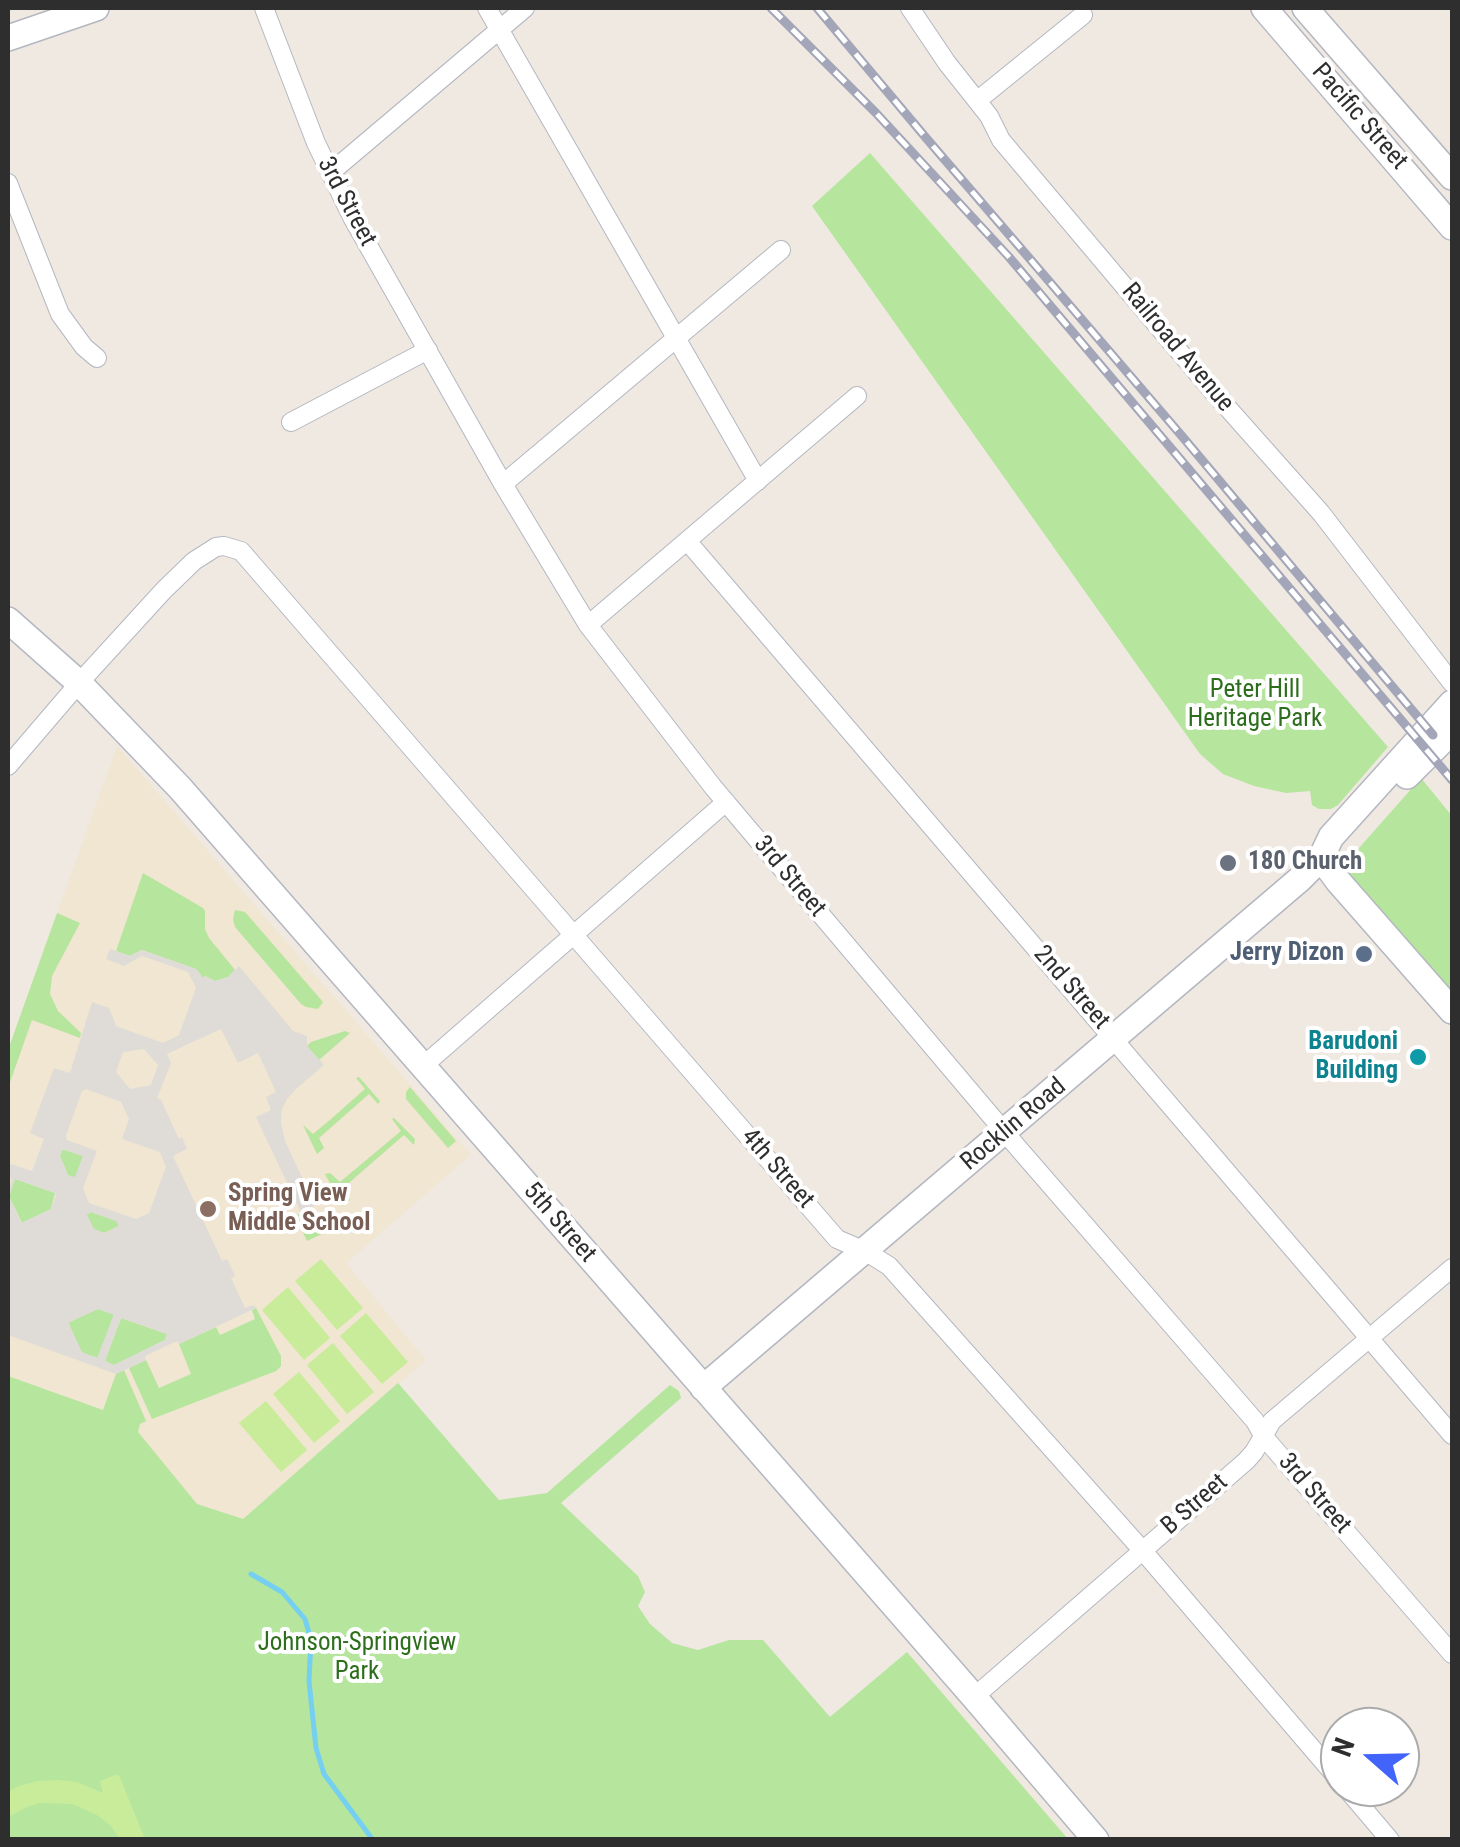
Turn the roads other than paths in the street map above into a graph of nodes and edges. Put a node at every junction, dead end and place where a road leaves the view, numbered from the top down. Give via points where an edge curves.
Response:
1 (96, 8) edge
2 (264, 8) edge
3 (487, 8) edge
4 (525, 8) edge
5 (910, 8) edge
6 (1264, 8) edge
7 (1306, 8) edge
8 (1083, 15) dead end
9 (500, 28) junction
10 (8, 38) edge
11 (978, 100) junction
12 (330, 173) junction
13 (1452, 177) edge
14 (8, 183) edge
15 (1452, 227) edge
16 (781, 250) dead end
17 (677, 338) junction
18 (428, 350) junction
19 (97, 358) dead end
20 (856, 396) dead end
21 (291, 422) dead end
22 (758, 480) junction
23 (503, 484) junction
24 (688, 542) junction
25 (8, 620) edge
26 (588, 625) junction
27 (1452, 682) edge
28 (79, 683) junction
29 (1452, 703) edge
30 (1452, 731) edge
31 (8, 766) edge
32 (726, 802) junction
33 (1321, 858) junction
34 (574, 934) junction
35 (1452, 1011) edge
36 (1115, 1039) junction
37 (422, 1066) junction
38 (1005, 1132) junction
39 (865, 1251) junction
40 (1452, 1268) edge
41 (1369, 1338) junction
42 (703, 1388) junction
43 (1452, 1435) edge
44 (1264, 1437) junction
45 (1142, 1551) junction
46 (1452, 1654) edge
47 (974, 1697) junction
48 (1320, 1758) edge
49 (1362, 1807) edge
50 (1096, 1840) edge
51 (1390, 1840) edge

1 - 10 street
2 - 12 street, 3rd Street
3 - 9 street
4 - 9 street
5 - 11 street, Railroad Avenue
6 - 15 street, Pacific Street
7 - 13 street, Pacific Street
8 - 11 street
9 - 12 street
9 - 17 street
11 - 27 street, Railroad Avenue via 1001,140 1321,513
12 - 18 street, 3rd Street
14 - 19 street via 60,314
16 - 17 street
17 - 22 street
17 - 23 street
18 - 21 street
18 - 23 street, 3rd Street
20 - 22 street
22 - 24 street
23 - 26 street, 3rd Street
24 - 26 street
24 - 36 street, 2nd Street
25 - 28 street, 5th Street
26 - 32 street, 3rd Street
28 - 31 street
28 - 34 street, 4th Street via 194,561 224,546 241,550
28 - 37 street, 5th Street via 180,788
29 - 33 street, Rocklin Road via 1331,837
30 - 33 street, Rocklin Road via 1338,850
32 - 34 street
32 - 38 street, 3rd Street
33 - 35 street
33 - 36 street, Rocklin Road
34 - 37 street
34 - 39 street, 4th Street via 837,1240
36 - 38 street, Rocklin Road
36 - 41 street, 2nd Street
37 - 42 street, 5th Street
38 - 39 street, Rocklin Road
38 - 44 street, 3rd Street
39 - 42 street, Rocklin Road
39 - 45 street, 4th Street via 889,1266
40 - 41 street, B Street
41 - 43 street, 2nd Street
41 - 44 street, B Street via 1272,1421
42 - 47 street, 5th Street
44 - 45 street, B Street via 1246,1461
44 - 46 street, 3rd Street
45 - 47 street, B Street
45 - 48 street, 4th Street
47 - 50 street, 5th Street
49 - 51 street

